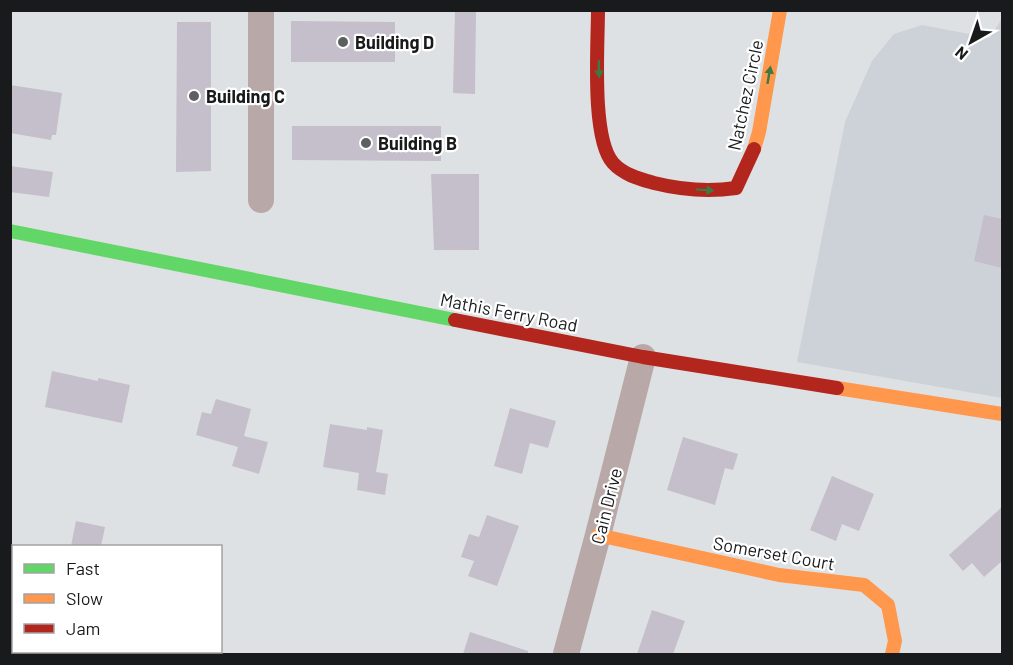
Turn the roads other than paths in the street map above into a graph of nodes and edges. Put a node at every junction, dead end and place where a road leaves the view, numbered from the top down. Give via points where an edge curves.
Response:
1 (261, 10) edge
2 (598, 10) edge
3 (780, 10) edge
4 (261, 200) dead end
5 (10, 231) edge
6 (643, 357) junction
7 (1002, 414) edge
8 (598, 536) junction
9 (566, 654) edge
10 (892, 654) edge

1 - 4 street
2 -> 3 main road, Natchez Circle via 600,133 608,157 628,175 711,192 736,188 751,159
5 - 6 main road, Mathis Ferry Road
6 - 7 main road, Mathis Ferry Road
6 - 8 street, Cain Drive
8 - 9 street, Cain Drive
8 - 10 main road, Somerset Court via 779,575 864,585 888,605 896,641

